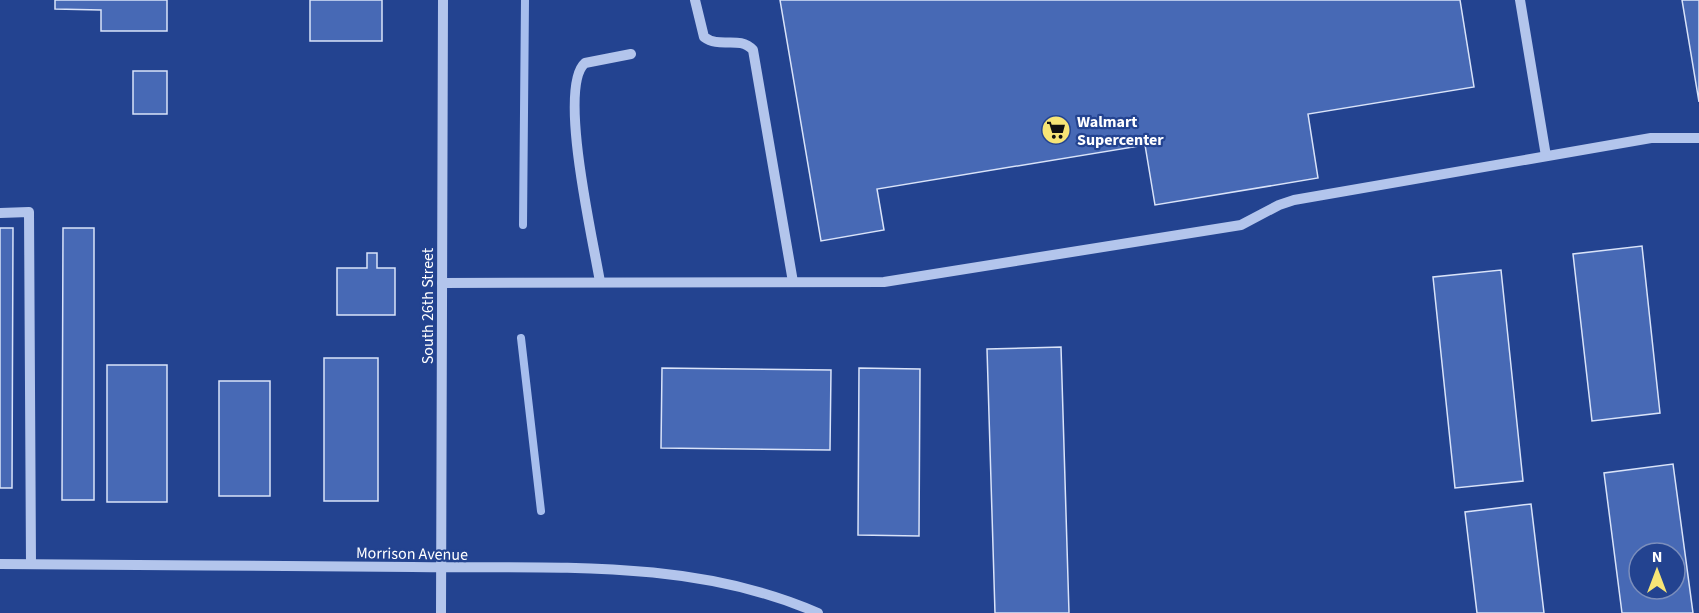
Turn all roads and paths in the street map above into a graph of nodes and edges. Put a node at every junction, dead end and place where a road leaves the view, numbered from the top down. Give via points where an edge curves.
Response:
1 (443, 0) edge
2 (695, 0) edge
3 (1520, 0) edge
4 (631, 54) dead end
5 (1699, 138) edge
6 (1546, 156) junction
7 (0, 213) edge
8 (600, 282) junction
9 (793, 282) junction
10 (442, 283) junction
11 (0, 564) edge
12 (32, 564) junction
13 (442, 568) junction
14 (441, 613) edge
15 (818, 613) edge

1 - 10 street, South 26th Street
2 - 9 street via 704,37 716,43 742,42 753,50
3 - 6 street
4 - 8 street via 585,63 576,82 575,134
5 - 6 street via 1651,138
6 - 9 street via 1294,200 1257,219 1229,227 884,282
7 - 12 street via 29,212
8 - 9 street
8 - 10 street
10 - 13 street, South 26th Street
11 - 12 street, Morrison Avenue
12 - 13 street, Morrison Avenue
13 - 14 street, South 26th Street
13 - 15 street, Morrison Avenue via 625,571 699,577 755,589

